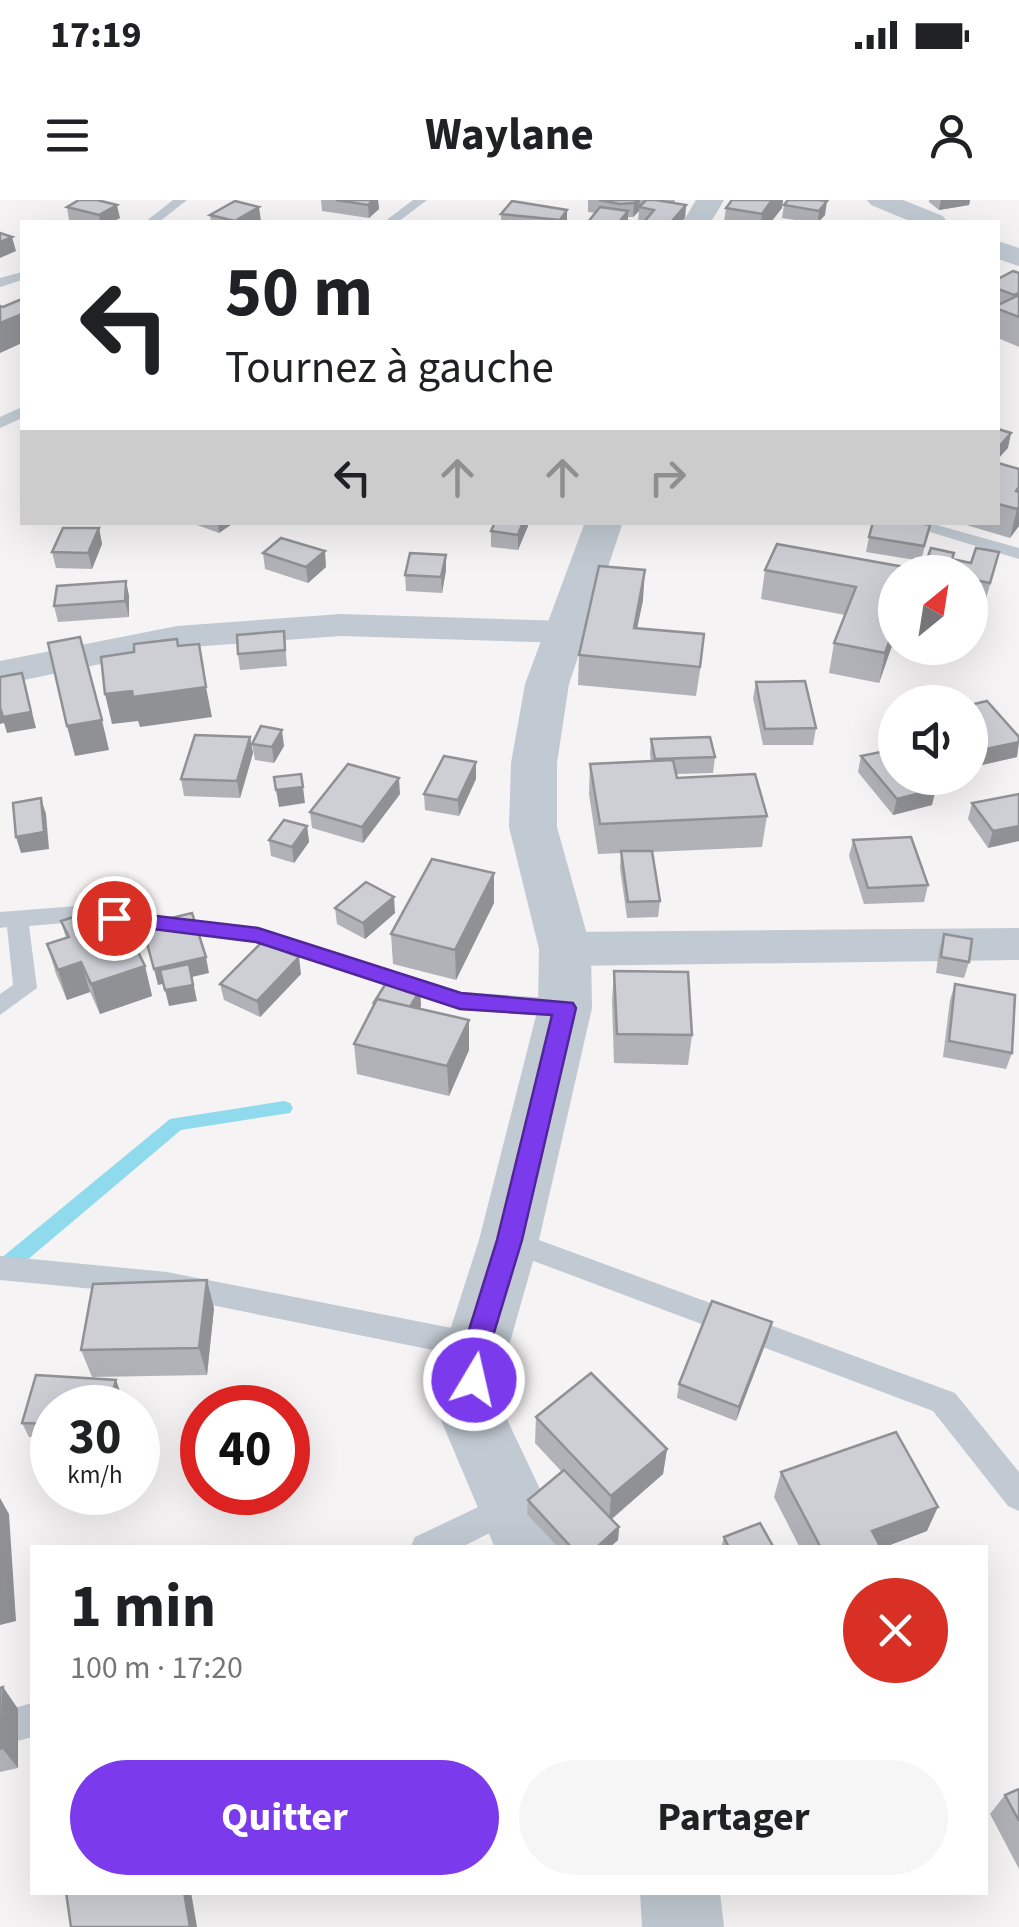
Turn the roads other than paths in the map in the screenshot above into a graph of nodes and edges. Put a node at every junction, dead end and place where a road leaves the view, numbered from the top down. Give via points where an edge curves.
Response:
1 (181, 200) edge
2 (420, 200) edge
3 (880, 200) edge
4 (155, 220) edge
5 (393, 220) edge
6 (929, 220) edge
7 (603, 525) edge
8 (916, 525) edge
9 (1019, 554) edge
10 (568, 632) junction
11 (0, 672) edge
12 (9, 919) edge
13 (1019, 944) edge
14 (565, 979) junction
15 (0, 1006) edge
16 (509, 1240) junction
17 (0, 1268) edge
18 (477, 1346) junction
19 (1019, 1496) edge
20 (522, 1527) edge
21 (440, 1545) edge
22 (30, 1721) edge
23 (0, 1729) edge
24 (680, 1895) edge
25 (683, 1927) edge

1 - 4 lane
2 - 5 lane
3 - 6 street
7 - 10 street
8 - 9 lane
10 - 11 street via 341,625 177,638
10 - 14 street via 548,684 534,763 534,828
12 - 14 lane via 78,914 258,935 460,1001
12 - 15 lane via 24,988
13 - 14 street
14 - 16 street
16 - 18 street
16 - 19 lane via 944,1402
17 - 18 lane via 166,1284
18 - 20 street via 470,1413
20 - 21 lane
22 - 23 lane
24 - 25 street

